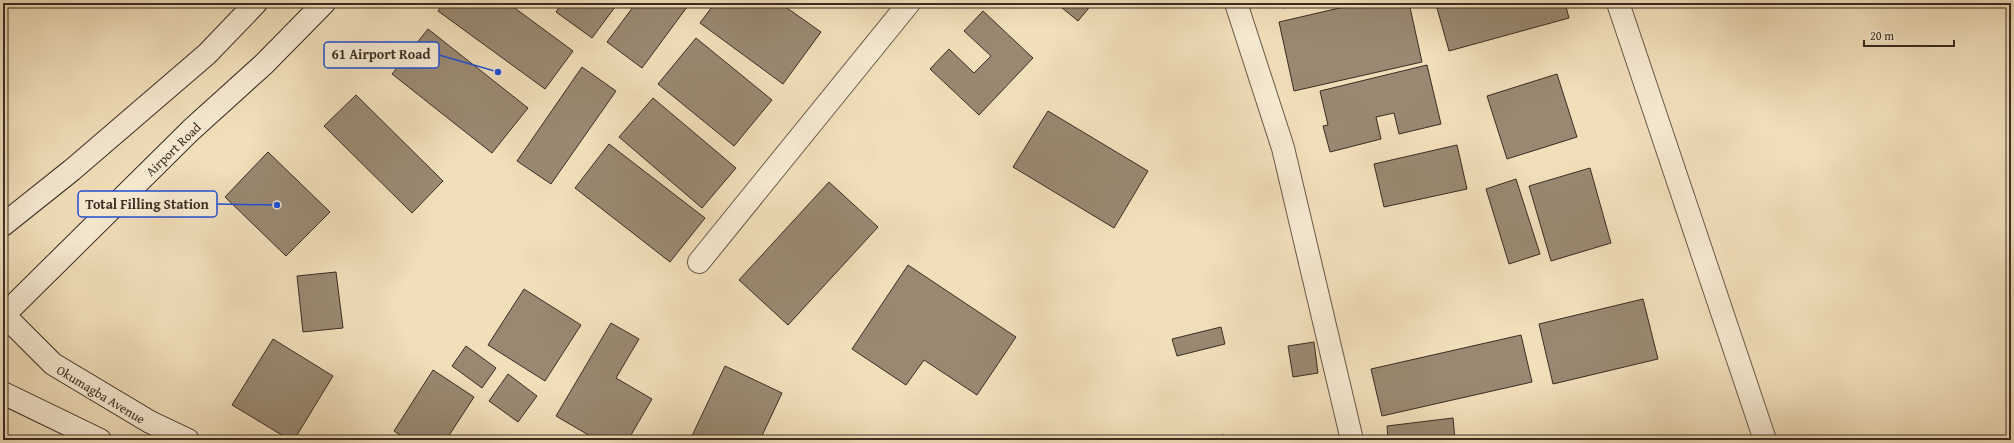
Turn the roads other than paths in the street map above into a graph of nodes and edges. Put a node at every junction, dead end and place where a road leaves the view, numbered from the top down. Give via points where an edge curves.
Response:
1 (256, 3) edge
2 (324, 3) edge
3 (909, 3) edge
4 (1236, 3) edge
5 (1618, 3) edge
6 (3, 225) edge
7 (699, 262) dead end
8 (5, 315) edge
9 (3, 393) edge
10 (100, 440) edge
11 (188, 440) edge
12 (1352, 440) edge
13 (1765, 440) edge

1 - 6 street via 207,54 72,170
2 - 8 street, Airport Road via 264,64 191,130
3 - 7 street
4 - 12 street via 1283,148
5 - 13 street
8 - 11 street, Okumagba Avenue via 52,364 150,422
9 - 10 street

